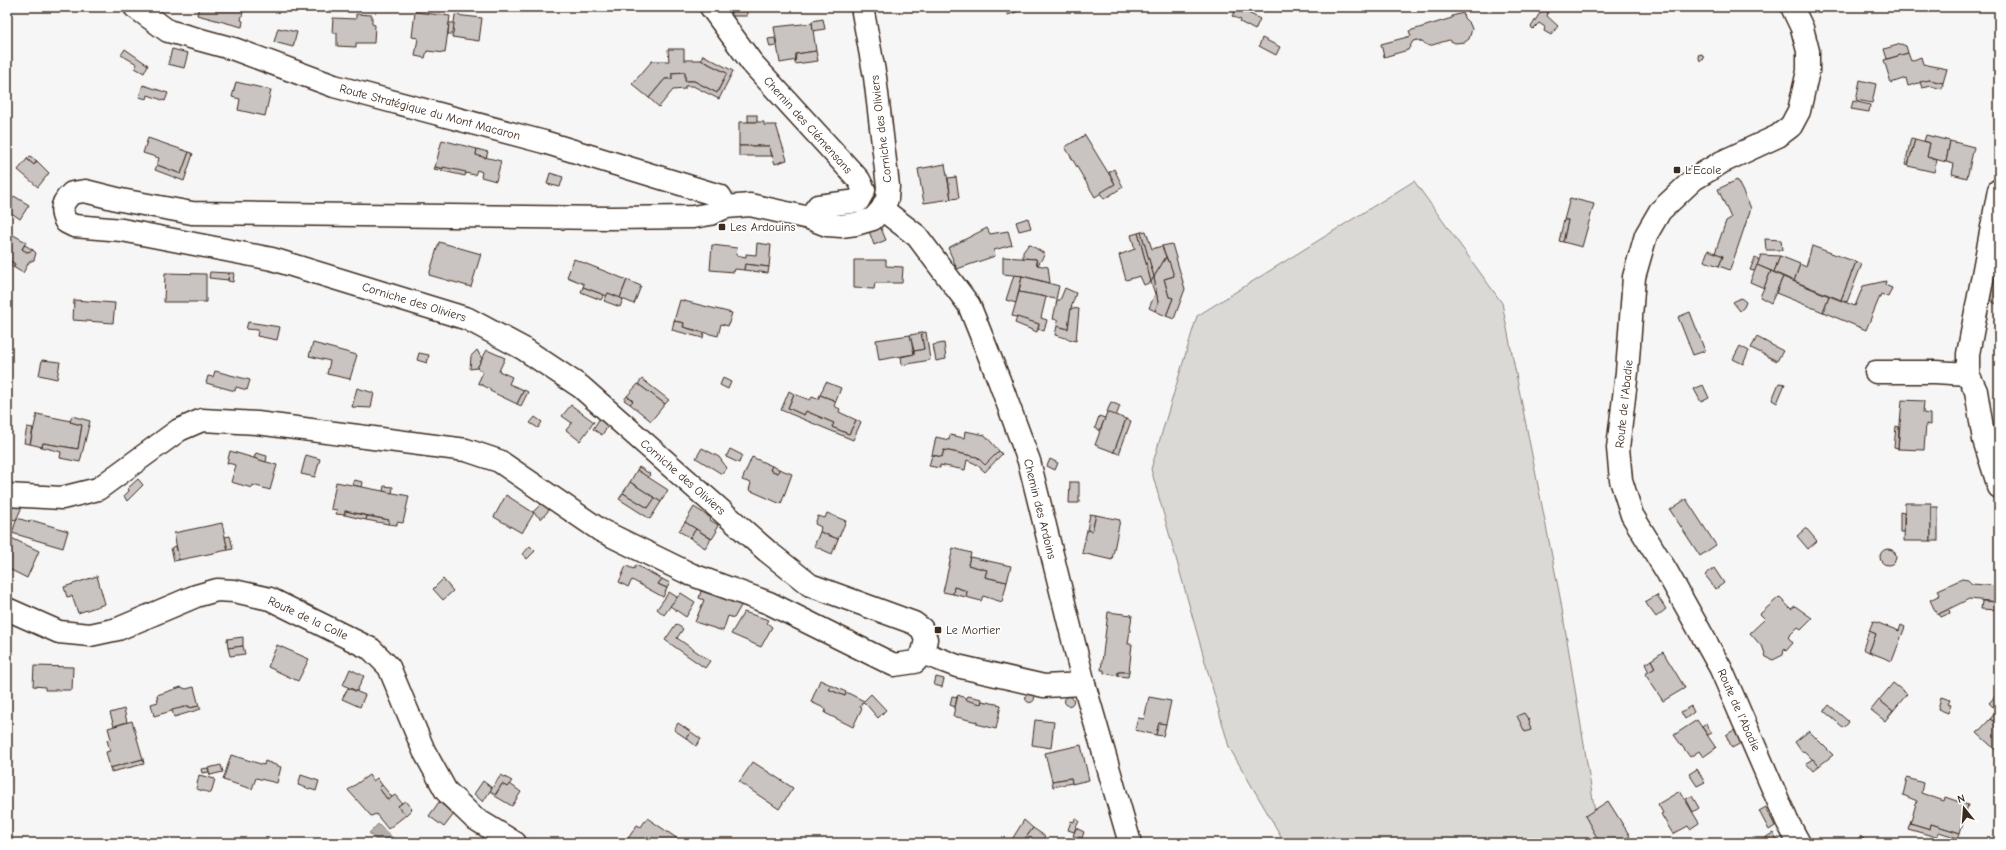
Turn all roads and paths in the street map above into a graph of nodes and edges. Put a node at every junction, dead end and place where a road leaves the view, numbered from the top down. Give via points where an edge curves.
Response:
1 (136, 7) edge
2 (711, 7) edge
3 (862, 7) edge
4 (1792, 7) edge
5 (1999, 190) edge
6 (726, 207) junction
7 (882, 210) junction
8 (809, 218) junction
9 (1876, 372) dead end
10 (1968, 374) junction
11 (1999, 486) edge
12 (7, 495) edge
13 (7, 609) edge
14 (923, 653) junction
15 (1084, 684) junction
16 (515, 843) edge
17 (1130, 843) edge
18 (1799, 843) edge

1 - 6 street, Route Stratégique du Mont Macaron via 168,31 234,49 334,86 544,142 720,196
2 - 8 street, Chemin des Clémensans via 752,63 859,180 864,190 858,201 818,206
3 - 7 street, Corniche des Oliviers via 875,77 888,186 887,199
4 - 18 street, Route de l'Abadie via 1802,28 1808,51 1808,65 1799,111 1791,126 1778,136 1722,162 1694,179 1660,211 1646,235 1634,277 1618,448 1621,480 1632,515 1721,669
5 - 10 street via 1968,354
6 - 8 street, Corniche des Oliviers via 750,205
6 - 14 street, Corniche des Oliviers via 710,214 693,217 611,218 192,213 85,192 72,193 62,206 62,212 66,222 74,226 122,230 272,259 468,318 524,349 581,387 767,551 810,585 914,622 926,639
7 - 8 street, Corniche des Oliviers via 872,219 848,225 827,225
7 - 15 street, Chemin des Ardoins via 917,236 970,305 1029,461
9 - 10 street
10 - 11 street via 1976,391 1984,440
12 - 14 street via 62,498 98,489 179,430 202,420 257,423 466,450 499,461 600,530 690,574 769,603 894,665 915,662
13 - 16 street, Route de la Colle via 59,632 90,635 118,629 196,596 217,590 270,599 371,649 389,668 424,751 446,790 474,818
14 - 15 street via 957,666 1044,686
15 - 17 street, Chemin des Ardoins

